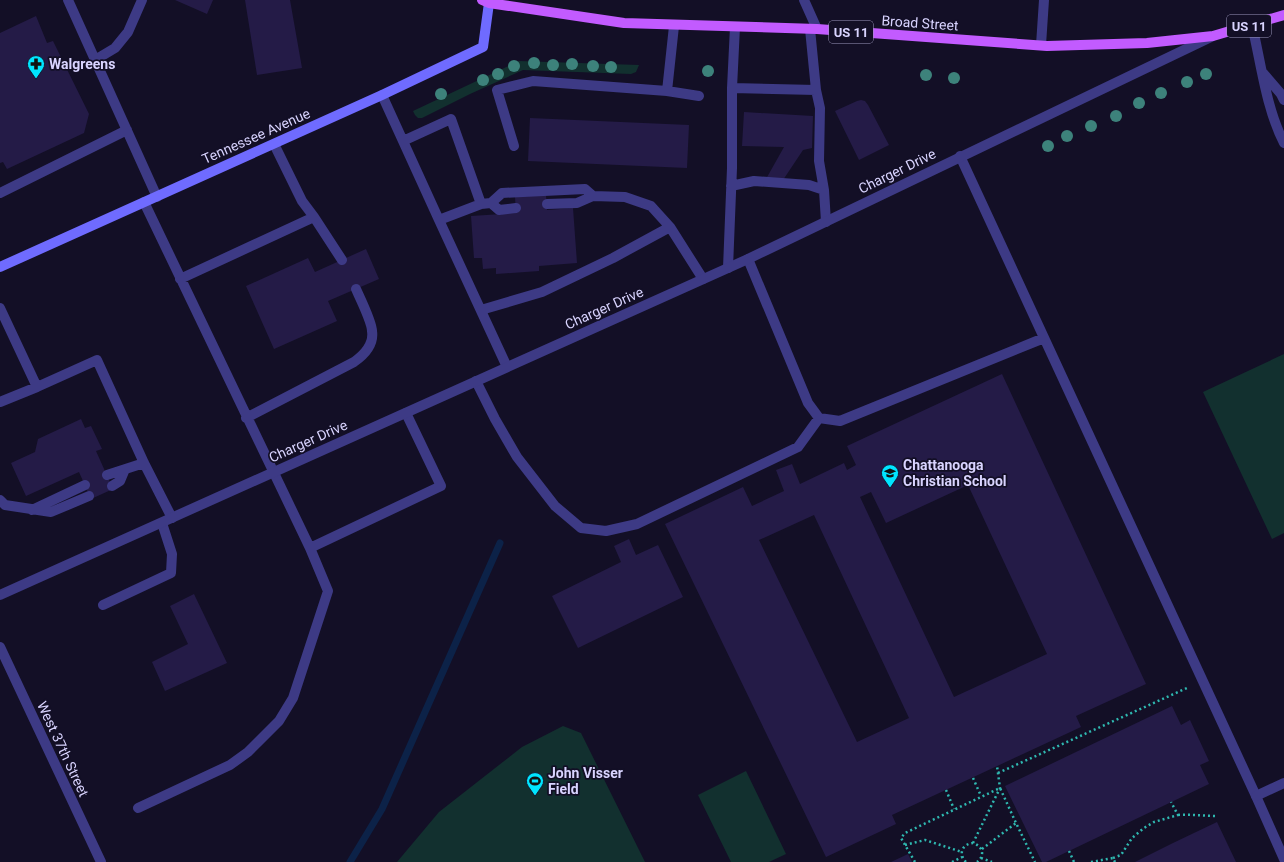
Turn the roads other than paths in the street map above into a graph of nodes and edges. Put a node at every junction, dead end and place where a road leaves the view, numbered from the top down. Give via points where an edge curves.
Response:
1 (68, 0) edge
2 (142, 0) edge
3 (804, 0) edge
4 (1044, 0) edge
5 (487, 1) edge
6 (1284, 16) edge
7 (1252, 25) junction
8 (674, 26) junction
9 (735, 27) junction
10 (813, 29) junction
11 (1214, 36) junction
12 (1041, 45) junction
13 (95, 60) junction
14 (1263, 73) junction
15 (732, 88) junction
16 (667, 90) junction
17 (816, 90) junction
18 (382, 95) junction
19 (699, 96) dead end
20 (1284, 100) edge
21 (127, 130) junction
22 (403, 141) junction
23 (1284, 143) edge
24 (274, 144) junction
25 (514, 146) dead end
26 (960, 156) junction
27 (731, 186) junction
28 (824, 190) junction
29 (0, 193) edge
30 (593, 196) junction
31 (157, 197) junction
32 (144, 202) junction
33 (486, 203) junction
34 (547, 204) dead end
35 (516, 208) dead end
36 (314, 216) junction
37 (439, 220) junction
38 (826, 222) junction
39 (670, 227) junction
40 (748, 259) junction
41 (342, 260) dead end
42 (0, 268) edge
43 (728, 268) junction
44 (180, 279) junction
45 (703, 279) junction
46 (356, 289) dead end
47 (0, 308) edge
48 (481, 310) junction
49 (1044, 338) junction
50 (508, 367) junction
51 (476, 381) junction
52 (37, 387) junction
53 (0, 402) edge
54 (406, 413) junction
55 (246, 418) junction
56 (819, 418) junction
57 (144, 463) junction
58 (125, 469) junction
59 (273, 473) junction
60 (107, 475) dead end
61 (85, 485) dead end
62 (112, 486) dead end
63 (89, 496) dead end
64 (0, 500) edge
65 (32, 510) junction
66 (172, 518) junction
67 (162, 523) junction
68 (310, 548) junction
69 (0, 595) edge
70 (103, 605) dead end
71 (0, 647) edge
72 (1284, 783) edge
73 (1256, 796) junction
74 (138, 808) dead end
75 (1284, 859) edge
76 (101, 862) edge

1 - 13 street
2 - 13 street via 128,32 115,48
3 - 10 street
4 - 12 street
5 - 8 main road, Broad Street / US 11 via 624,23
5 - 18 main road, Tennessee Avenue via 482,47
6 - 7 main road, Broad Street / US 11
7 - 11 main road, Broad Street / US 11
7 - 14 street
8 - 9 main road, Broad Street / US 11
8 - 16 street
9 - 10 main road, Broad Street / US 11
9 - 15 street
10 - 12 main road, Broad Street / US 11
10 - 17 street
11 - 12 main road, Broad Street / US 11 via 1147,43
11 - 26 street, Charger Drive
13 - 21 street
14 - 20 street
14 - 23 street via 1269,102
15 - 17 street
15 - 27 street
16 - 19 street
16 - 25 street via 533,81 497,90
17 - 28 street via 820,108 819,161
18 - 22 street
18 - 24 main road, Tennessee Avenue
21 - 29 street
21 - 31 street
22 - 33 street via 451,119
22 - 37 street
24 - 31 main road, Tennessee Avenue
24 - 36 street via 302,201
26 - 38 street, Charger Drive
26 - 49 street
27 - 28 street via 754,181 809,185
27 - 43 street
28 - 38 street
30 - 33 street via 585,189 502,193
30 - 34 street via 577,203
30 - 39 street via 626,197 652,206
31 - 32 main road, Tennessee Avenue
32 - 42 main road, Tennessee Avenue
32 - 44 street
33 - 35 street via 499,210
33 - 37 street
36 - 41 street
36 - 44 street
37 - 48 street
38 - 40 street, Charger Drive
39 - 45 street
39 - 48 street via 542,292
40 - 43 street, Charger Drive
40 - 56 street via 808,403
43 - 45 street, Charger Drive
44 - 55 street
45 - 50 street, Charger Drive
46 - 55 street via 372,331 370,344 364,356
47 - 52 street
48 - 50 street
49 - 56 street via 840,421
49 - 73 street
50 - 51 street, Charger Drive
51 - 54 street, Charger Drive
51 - 56 street via 517,457 554,506 581,528 606,531 637,524 798,447
52 - 53 street
52 - 57 street via 97,360
54 - 59 street, Charger Drive
54 - 68 street via 441,486
55 - 59 street
57 - 58 street
57 - 66 street
58 - 60 street
58 - 62 street via 120,481
59 - 66 street, Charger Drive
59 - 68 street
61 - 65 street
63 - 65 street via 51,512
64 - 65 street via 5,505
66 - 67 street, Charger Drive
67 - 69 street, Charger Drive
67 - 70 street via 172,554 171,572
68 - 74 street via 328,591 293,698 279,721 248,752 230,765
71 - 76 street, West 37th Street
72 - 73 street
73 - 75 street

